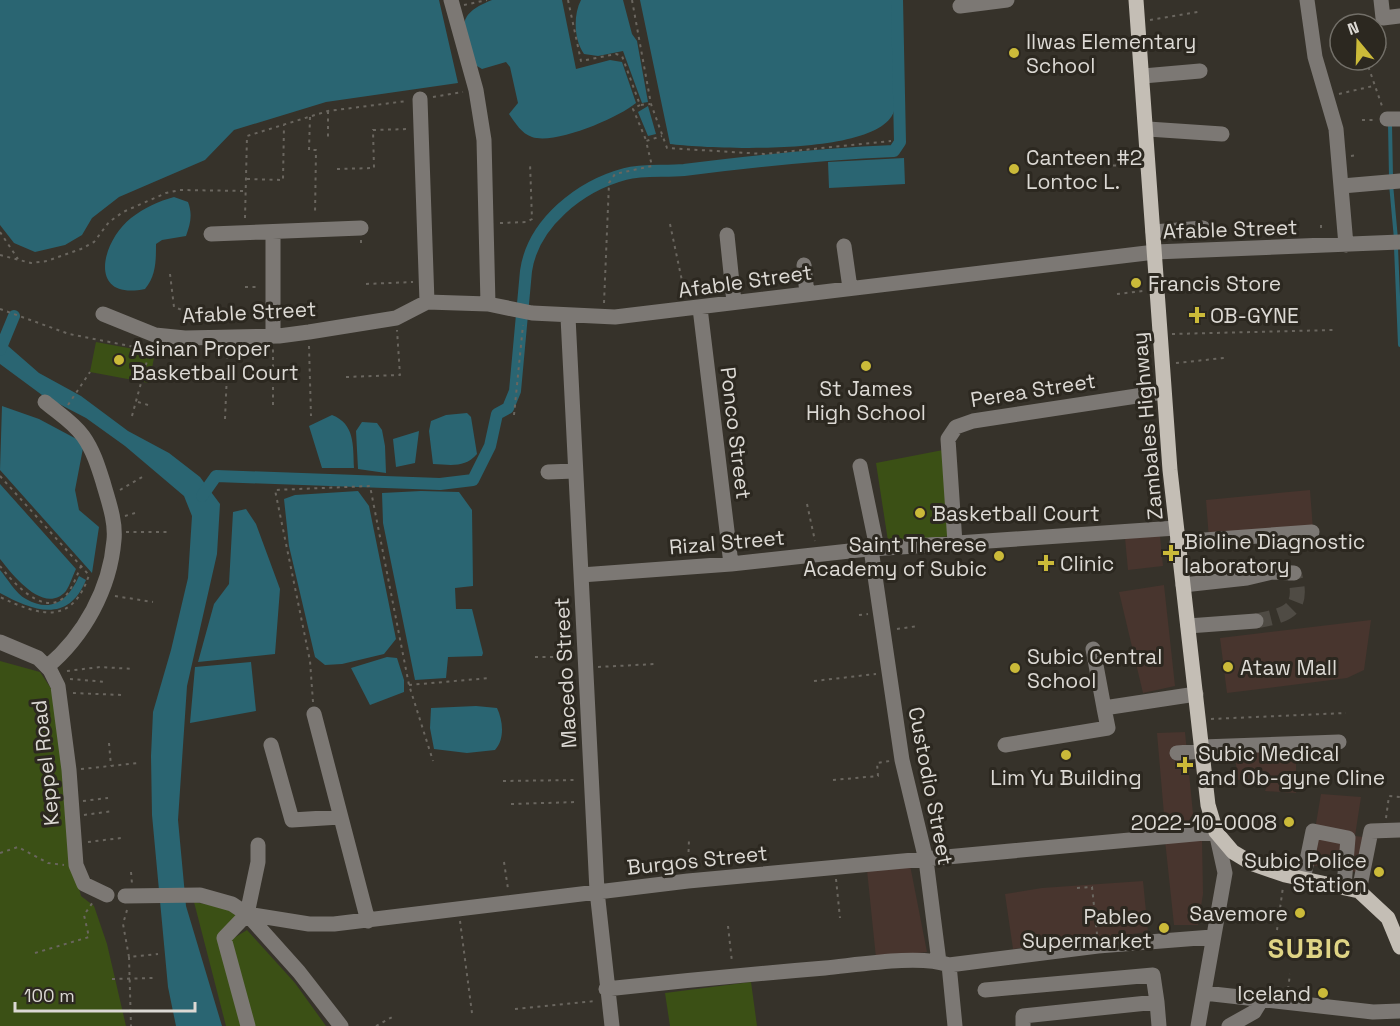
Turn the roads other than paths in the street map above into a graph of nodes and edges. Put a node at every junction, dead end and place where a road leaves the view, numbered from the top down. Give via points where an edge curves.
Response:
1 (1007, 0) edge
2 (1136, 0) edge
3 (1307, 0) edge
4 (1381, 0) edge
5 (452, 4) edge
6 (960, 6) dead end
7 (1400, 16) edge
8 (1200, 71) dead end
9 (1143, 76) junction
10 (420, 99) road end
11 (1148, 129) junction
12 (1222, 134) dead end
13 (1400, 182) edge
14 (1342, 186) junction
15 (361, 228) dead end
16 (1203, 228) dead end
17 (1153, 232) junction
18 (273, 233) junction
19 (211, 234) dead end
20 (727, 235) dead end
21 (1397, 242) edge
22 (1346, 245) junction
23 (844, 246) dead end
24 (1155, 252) junction
25 (804, 264) dead end
26 (850, 288) junction
27 (807, 294) junction
28 (734, 302) junction
29 (427, 303) junction
30 (488, 304) junction
31 (694, 309) junction
32 (103, 314) dead end
33 (568, 317) junction
34 (273, 336) junction
35 (1163, 392) junction
36 (45, 402) dead end
37 (860, 466) dead end
38 (548, 471) dead end
39 (575, 471) junction
40 (1312, 532) dead end
41 (1177, 535) junction
42 (956, 543) junction
43 (874, 549) junction
44 (731, 564) junction
45 (1294, 573) dead end
46 (581, 575) junction
47 (1183, 585) junction
48 (1256, 621) tunnel mouth
49 (1188, 626) junction
50 (0, 642) edge
51 (1094, 649) dead end
52 (53, 678) junction
53 (1196, 694) junction
54 (1104, 708) junction
55 (314, 714) road end
56 (1340, 742) dead end
57 (271, 745) dead end
58 (1005, 745) dead end
59 (1203, 749) junction
60 (1177, 753) dead end
61 (340, 817) junction
62 (1392, 830) edge
63 (1216, 832) junction
64 (258, 845) dead end
65 (926, 860) junction
66 (1303, 879) junction
67 (1344, 886) junction
68 (597, 891) junction
69 (1359, 891) junction
70 (144, 896) joint
71 (247, 914) junction
72 (1394, 918) edge
73 (368, 921) junction
74 (1212, 937) junction
75 (1400, 947) edge
76 (944, 963) junction
77 (985, 990) dead end
78 (1204, 993) junction
79 (607, 995) junction
80 (1262, 999) junction
81 (1157, 1002) junction
82 (1400, 1011) edge
83 (248, 1026) edge
84 (341, 1026) edge
85 (612, 1026) edge
86 (956, 1026) edge
87 (1023, 1026) edge
88 (1159, 1026) edge
89 (1197, 1026) edge
90 (1229, 1026) edge

1 - 6 street
2 - 9 main road, Zambales Highway
3 - 14 street via 1311,40 1336,129
4 - 7 street via 1383,18
5 - 30 street via 476,90 484,140
8 - 9 street
9 - 11 main road, Zambales Highway
10 - 29 street
11 - 12 street
11 - 17 main road, Zambales Highway
13 - 14 street
14 - 22 street
15 - 18 street
16 - 17 street
17 - 24 main road, Zambales Highway
18 - 19 street
18 - 34 street
20 - 28 street
21 - 22 street, Afable Street
22 - 24 street, Afable Street
23 - 26 street
24 - 26 street, Afable Street
24 - 35 main road, Zambales Highway
25 - 27 street
26 - 27 street, Afable Street
27 - 28 street, Afable Street
28 - 31 street, Afable Street
29 - 30 street, Afable Street
29 - 34 street, Afable Street via 396,318
30 - 33 street, Afable Street via 525,314
31 - 33 street, Afable Street via 604,318
31 - 44 street, Ponco Street
32 - 34 street, Afable Street via 153,342
33 - 39 street, Macedo Street
35 - 41 main road, Zambales Highway
35 - 42 street, Perea Street via 973,421 956,427 948,439
36 - 52 street via 85,439 96,461 114,531 113,550 100,593
37 - 43 street, Custodio Street
38 - 39 street
39 - 46 street, Macedo Street
40 - 41 street, Rizal Street
41 - 42 street, Rizal Street
41 - 47 main road, Zambales Highway
42 - 43 street, Rizal Street
43 - 44 street, Rizal Street
43 - 65 street, Custodio Street via 902,760
44 - 46 street, Rizal Street
45 - 47 street via 1272,572
46 - 68 street, Macedo Street
47 - 49 main road, Zambales Highway
48 - 49 street
49 - 53 main road, Zambales Highway
50 - 52 street via 31,653
51 - 54 street
52 - 70 street, Keppel Road via 69,770 76,865 84,884 113,895
53 - 54 street
53 - 59 main road, Zambales Highway
54 - 58 street via 1108,728
55 - 61 street
56 - 59 street
57 - 61 street via 292,820
59 - 60 street
59 - 63 main road, Zambales Highway via 1208,805
61 - 73 street
62 - 69 street via 1371,833
63 - 65 street, Burgos Street
63 - 66 main road, Zambales Highway via 1243,858
63 - 74 street via 1225,873
64 - 71 street
65 - 68 street, Burgos Street via 904,859
65 - 76 street, Custodio Street
66 - 67 main road, Zambales Highway
66 - 67 street via 1313,831 1348,838
67 - 69 main road, Zambales Highway
68 - 73 street, Burgos Street
68 - 79 street, Macedo Street
69 - 72 main road, Zambales Highway
70 - 71 street, Burgos Street via 189,895 224,901
71 - 73 street, Burgos Street via 320,925
71 - 83 street via 224,938
71 - 84 street
72 - 75 main road, Zambales Highway
74 - 76 street
74 - 78 street
76 - 79 street via 891,962 733,974
76 - 86 street, Custodio Street
77 - 81 street via 1153,975
78 - 80 street
78 - 89 street
79 - 85 street, Macedo Street
80 - 82 street via 1374,1012
80 - 90 street via 1254,1012
81 - 87 street via 1023,1016
81 - 88 street

